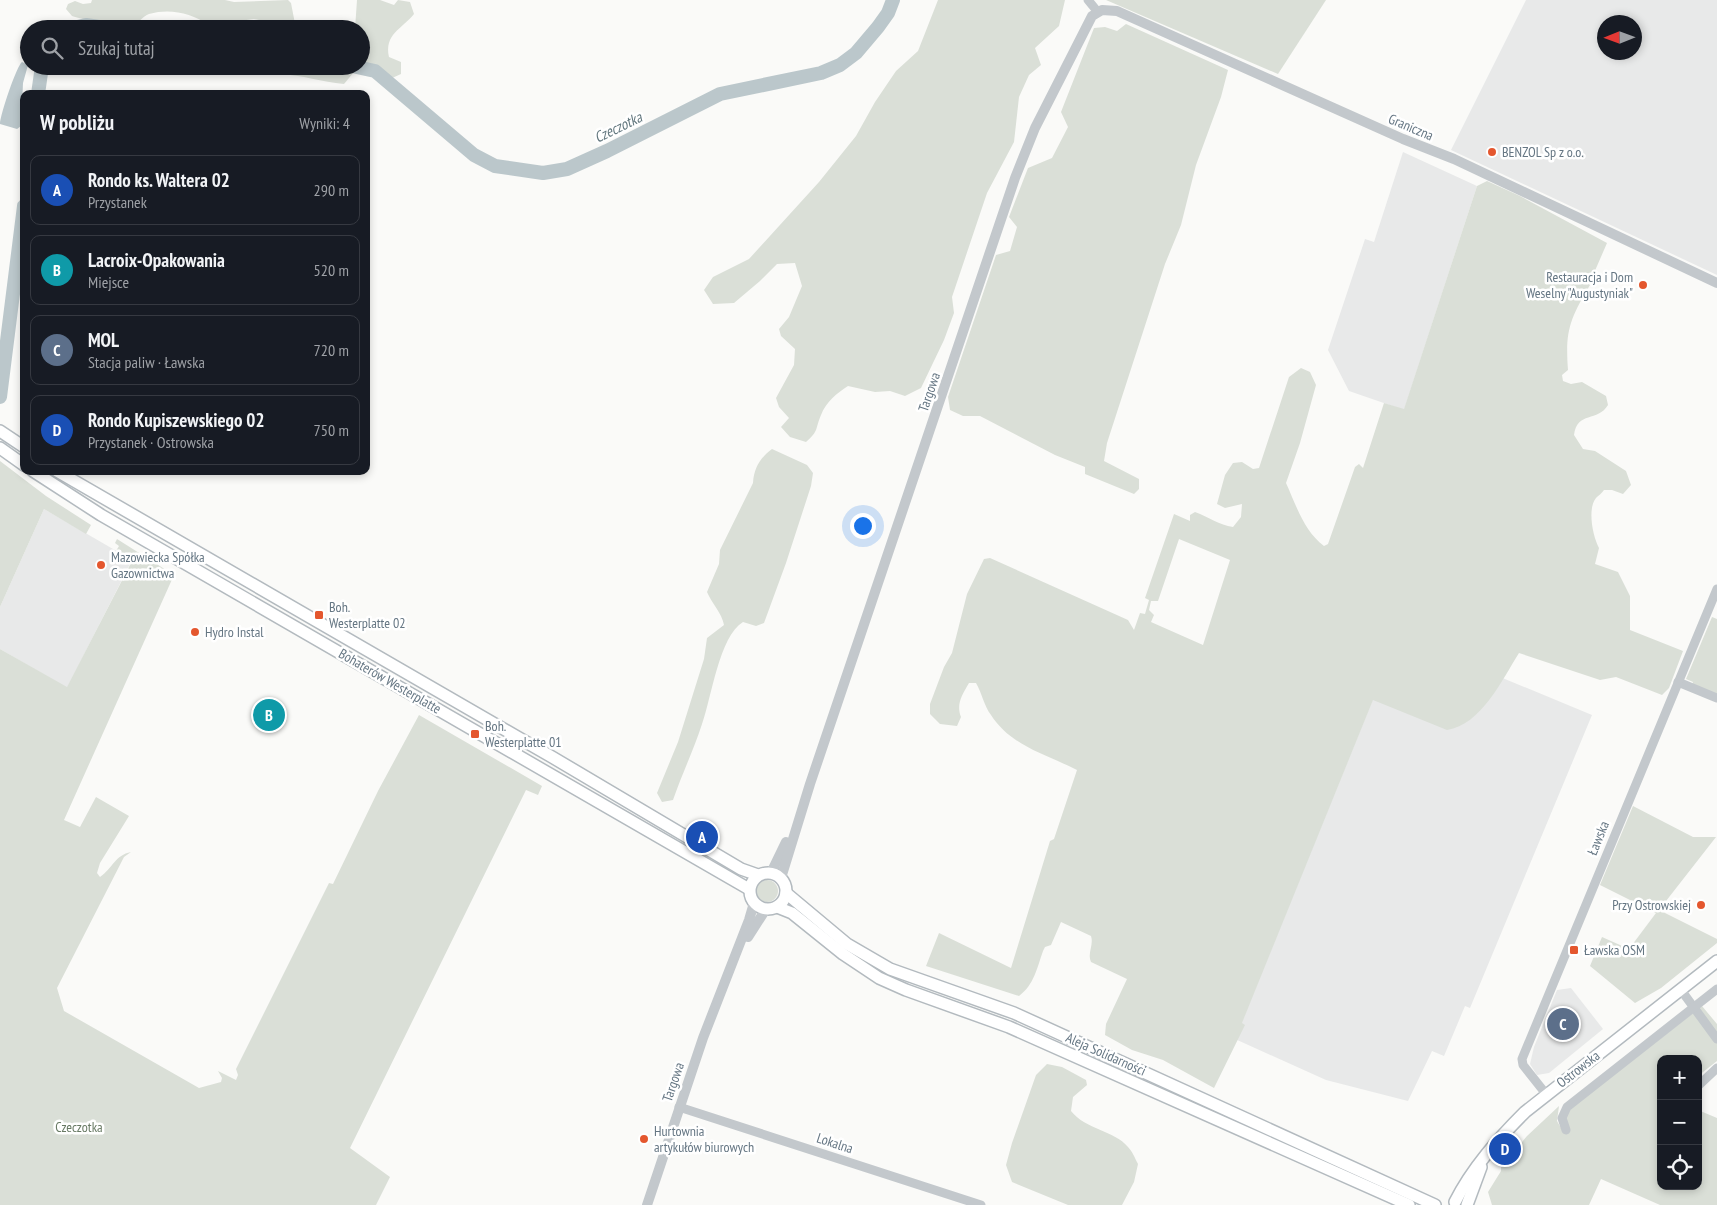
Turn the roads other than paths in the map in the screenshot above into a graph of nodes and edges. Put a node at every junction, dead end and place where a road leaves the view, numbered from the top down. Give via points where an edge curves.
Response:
1 (1088, 0) edge
2 (1094, 14) junction
3 (1717, 283) edge
4 (3, 433) edge
5 (20, 444) edge
6 (0, 449) edge
7 (20, 462) edge
8 (39, 475) edge
9 (64, 475) edge
10 (1717, 588) edge
11 (1678, 682) junction
12 (1717, 698) edge
13 (758, 875) junction
14 (776, 875) junction
15 (749, 889) junction
16 (786, 893) junction
17 (754, 903) junction
18 (772, 908) junction
19 (1717, 961) edge
20 (728, 970) junction
21 (1717, 989) edge
22 (1681, 990) junction
23 (1694, 1007) junction
24 (1717, 1039) edge
25 (1717, 1068) edge
26 (1702, 1082) edge
27 (1546, 1094) junction
28 (679, 1107) junction
29 (1566, 1130) dead end
30 (1458, 1204) edge
31 (647, 1205) edge
32 (981, 1205) edge
33 (1409, 1205) edge
34 (1435, 1205) edge

1 - 2 street
2 - 3 street, Graniczna via 1117,11 1454,159
2 - 14 street, Targowa via 1035,128 1015,178 810,784
4 - 5 main road
6 - 7 main road
8 - 15 main road, Bohaterów Westerplatte via 101,515
9 - 13 main road, Bohaterów Westerplatte via 740,869
10 - 11 street, Ławska
11 - 12 street
11 - 27 street, Ławska via 1522,1059 1523,1065
13 - 14 main road
13 - 15 main road
14 - 16 main road
15 - 17 main road
16 - 18 main road via 784,901
16 - 34 main road, Aleja Solidarności via 847,944 890,969 1014,1013
17 - 18 main road
17 - 20 street, Targowa
18 - 20 street, Targowa
18 - 33 main road, Aleja Solidarności via 792,913 843,954 887,982 1009,1026
19 - 22 main road, Ostrowska
20 - 28 street, Targowa
21 - 23 street, Ostrowska
22 - 23 street
22 - 27 main road, Ostrowska
23 - 24 street
23 - 29 street, Ostrowska via 1567,1107 1562,1118
25 - 26 street
27 - 30 main road, Ostrowska via 1501,1135
28 - 31 street, Targowa
28 - 32 street, Lokalna

